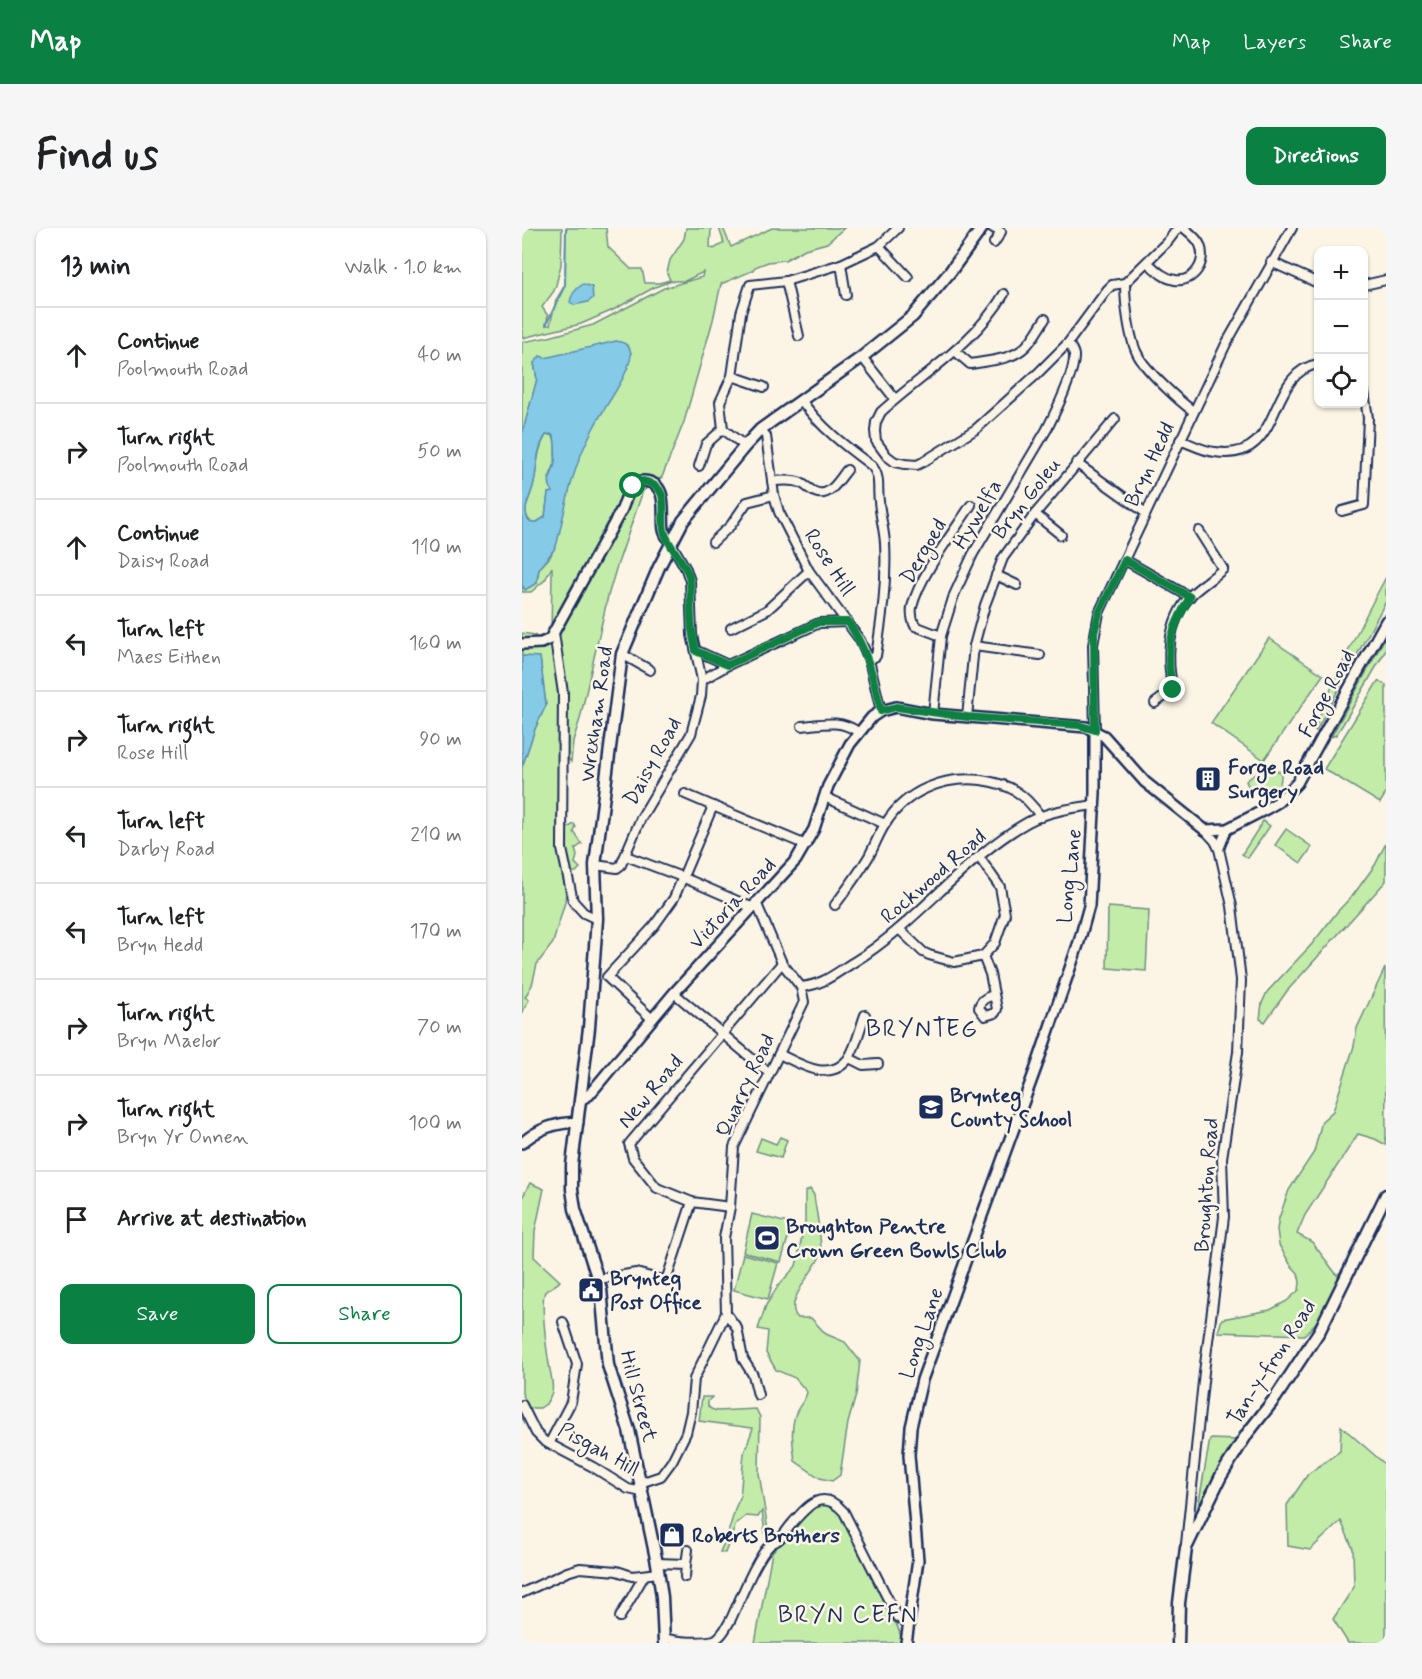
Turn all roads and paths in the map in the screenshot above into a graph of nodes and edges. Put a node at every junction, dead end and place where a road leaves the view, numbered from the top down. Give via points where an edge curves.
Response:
1 (897, 228) edge
2 (982, 228) edge
3 (1178, 228) edge
4 (1184, 228) edge
5 (999, 229) edge
6 (1288, 229) edge
7 (994, 243) dead end
8 (879, 246) junction
9 (1147, 262) junction
10 (1271, 262) junction
11 (841, 264) junction
12 (908, 277) dead end
13 (1386, 280) edge
14 (1314, 281) edge
15 (786, 282) junction
16 (1125, 283) junction
17 (1368, 284) edge
18 (1004, 294) dead end
19 (846, 295) dead end
20 (1045, 319) dead end
21 (799, 336) dead end
22 (1068, 343) junction
23 (955, 351) junction
24 (862, 357) junction
25 (1314, 366) edge
26 (732, 376) junction
27 (764, 387) dead end
28 (895, 399) junction
29 (801, 400) junction
30 (1366, 408) edge
31 (1193, 411) junction
32 (1115, 419) dead end
33 (723, 429) junction
34 (761, 429) junction
35 (1180, 440) junction
36 (745, 446) junction
37 (1076, 463) junction
38 (699, 466) dead end
39 (847, 470) dead end
40 (772, 481) junction
41 (774, 495) junction
42 (971, 505) dead end
43 (1342, 511) dead end
44 (1146, 513) junction
45 (1035, 514) junction
46 (1199, 531) dead end
47 (1061, 535) dead end
48 (713, 542) dead end
49 (671, 543) junction
50 (1125, 560) junction
51 (809, 571) junction
52 (996, 575) junction
53 (1017, 585) dead end
54 (1190, 597) junction
55 (1386, 621) edge
56 (848, 622) junction
57 (730, 628) dead end
58 (554, 633) junction
59 (941, 636) junction
60 (522, 644) edge
61 (974, 646) junction
62 (696, 651) junction
63 (622, 654) junction
64 (1040, 655) dead end
65 (869, 660) junction
66 (728, 665) junction
67 (650, 670) dead end
68 (702, 680) junction
69 (1155, 704) dead end
70 (881, 711) junction
71 (933, 714) junction
72 (967, 717) junction
73 (802, 726) dead end
74 (1095, 730) junction
75 (858, 732) junction
76 (685, 794) dead end
77 (825, 797) junction
78 (1095, 805) junction
79 (713, 806) junction
80 (1041, 817) junction
81 (885, 824) junction
82 (1227, 829) junction
83 (1205, 830) junction
84 (806, 845) junction
85 (1219, 849) junction
86 (626, 856) junction
87 (979, 857) junction
88 (595, 866) junction
89 (682, 877) junction
90 (753, 905) junction
91 (835, 905) dead end
92 (597, 919) junction
93 (899, 929) junction
94 (983, 956) junction
95 (782, 963) junction
96 (801, 987) junction
97 (674, 993) junction
98 (994, 995) dead end
99 (865, 1015) dead end
100 (652, 1019) junction
101 (722, 1033) junction
102 (779, 1054) junction
103 (849, 1058) junction
104 (878, 1064) dead end
105 (769, 1073) junction
106 (580, 1100) junction
107 (578, 1122) junction
108 (522, 1143) edge
109 (572, 1165) joint
110 (1386, 1196) edge
111 (692, 1202) junction
112 (729, 1207) junction
113 (598, 1279) junction
114 (726, 1313) junction
115 (563, 1322) dead end
116 (758, 1395) dead end
117 (522, 1405) edge
118 (549, 1444) junction
119 (641, 1488) junction
120 (1185, 1548) junction
121 (688, 1550) dead end
122 (686, 1564) junction
123 (658, 1568) junction
124 (644, 1576) junction
125 (685, 1577) dead end
126 (522, 1593) edge
127 (620, 1617) dead end
128 (909, 1624) junction
129 (664, 1641) edge
130 (906, 1643) edge
131 (1178, 1643) edge

1 - 8 street
2 - 24 main road, Wrexham Road via 914,316
3 - 9 street
4 - 9 street via 1199,242 1201,250 1200,265 1193,275 1174,280
5 - 7 street
6 - 10 street, Bryn Hedd
8 - 11 street
8 - 12 street
9 - 16 street
10 - 14 street
10 - 31 street, Bryn Hedd
11 - 15 street
11 - 19 street
13 - 17 street
15 - 21 street
15 - 26 street via 750,285 741,313
16 - 22 street via 1107,290
16 - 31 street via 1126,311 1140,358
18 - 23 street
20 - 23 street via 1025,348 1009,356 970,364
22 - 28 street via 976,429 917,465 895,462 876,441 876,422
22 - 59 street, Hywelfa via 1074,356 1058,408 973,554
23 - 28 street
24 - 28 street
24 - 29 main road, Wrexham Road
25 - 35 street via 1291,380 1266,430 1254,445 1234,453 1215,453
26 - 27 street
26 - 33 street via 720,402
29 - 34 main road, Wrexham Road
29 - 65 street via 814,418 872,466 879,478 878,500 885,542 884,605 876,656
30 - 43 street via 1364,506
31 - 35 street, Bryn Hedd
32 - 37 street, Bryn Goleu
33 - 36 street
33 - 38 street via 706,444
34 - 36 main road, Wrexham Road
34 - 40 street, Rose Hill via 766,436
35 - 44 street, Bryn Hedd
36 - 49 main road, Wrexham Road via 683,521
37 - 44 street
37 - 45 street, Bryn Goleu
39 - 40 street via 824,493 790,480
40 - 41 street, Rose Hill
41 - 48 street via 747,502
41 - 51 street, Rose Hill via 778,512
42 - 59 street, Dergoed via 926,577 912,608 915,626
44 - 50 street, Bryn Hedd
45 - 47 street
45 - 52 street, Bryn Goleu via 1011,545
46 - 54 street via 1223,569
49 - 58 street via 664,533 664,498 654,485 637,483
49 - 62 street, Daisy Road via 689,576
49 - 63 main road, Wrexham Road
50 - 54 street
50 - 74 street, Bryn Hedd via 1099,613 1094,633
51 - 56 street, Rose Hill
51 - 57 street via 767,610
52 - 53 street
52 - 61 street, Bryn Goleu
54 - 69 street via 1171,636 1168,663 1173,690
55 - 82 street, Forge Road via 1297,783 1278,802
56 - 65 street, Rose Hill
56 - 66 street via 819,622
58 - 60 street via 541,643
58 - 92 street via 563,693 562,849 573,901
59 - 71 street, Hywelfa
61 - 64 street
61 - 72 street, Bryn Goleu
62 - 66 street
62 - 68 street, Daisy Road
63 - 67 street
63 - 88 main road, Wrexham Road
65 - 70 street, Rose Hill
66 - 68 street
68 - 86 street, Daisy Road via 702,696 691,734 640,818
70 - 71 street via 896,707
70 - 75 street, Victoria Road
71 - 72 street
72 - 74 street via 1078,725
73 - 75 street via 834,722
74 - 78 street, Long Lane
74 - 83 street via 1145,782
75 - 77 street, Victoria Road
76 - 79 street
77 - 81 street
77 - 84 street, Victoria Road
78 - 80 street, Rockwood Road
78 - 128 street, Long Lane via 1089,906 1079,942 922,1380 911,1427 909,1455 918,1560
79 - 84 street
79 - 89 street
80 - 81 street via 1015,789 968,779 916,792
80 - 87 street, Rockwood Road
81 - 91 street via 856,877
82 - 83 street, Forge Road
82 - 85 street
83 - 85 street, Broughton Road
84 - 90 street, Victoria Road
85 - 120 street, Broughton Road via 1232,906 1241,980 1238,1052 1222,1158 1224,1217
86 - 88 street via 617,868
86 - 89 street
87 - 93 street, Rockwood Road
87 - 94 street via 1000,887 1005,914 995,942
88 - 92 main road, Wrexham Road
89 - 90 street
89 - 100 street via 674,898 654,926 608,977
90 - 95 street
90 - 97 street, Victoria Road
92 - 106 main road, Wrexham Road
93 - 94 street via 929,955 954,962
93 - 96 street, Rockwood Road via 822,983
94 - 98 street
95 - 96 street
95 - 101 street, New Road
96 - 102 street, Quarry Road via 802,1007
97 - 100 street, Victoria Road
97 - 101 street
99 - 103 street
100 - 106 street, Victoria Road via 589,1095
101 - 105 street
101 - 111 street, New Road via 629,1144 633,1158 657,1188
102 - 103 street via 820,1071 832,1070
102 - 105 street, Quarry Road
103 - 104 street via 863,1065
105 - 112 street, Quarry Road via 734,1148
106 - 107 main road, Wrexham Road
107 - 108 street via 546,1127
107 - 109 main road, Wrexham Road
109 - 113 main road, Hill Street via 575,1209
110 - 120 main road, Tan-y-fron Road via 1320,1330 1246,1434
111 - 112 street, New Road
111 - 113 street via 666,1281 636,1273
112 - 114 street, Quarry Road via 724,1238
113 - 119 main road, Hill Street via 608,1365 629,1430
114 - 116 street via 736,1328 743,1359 753,1375
114 - 119 street, Quarry Road via 694,1379 691,1412 680,1447 661,1476
115 - 118 street via 577,1364 571,1402
117 - 118 street, Pisgah Hill via 536,1433
118 - 119 street, Pisgah Hill via 628,1490
119 - 123 main road, Hill Street
120 - 131 main road
121 - 122 street
122 - 123 street
122 - 125 street
123 - 124 street
123 - 129 main road, Hill Street
124 - 126 street via 580,1568
124 - 127 street
128 - 129 street via 897,1617 844,1512 830,1500 821,1499 770,1545 720,1636 703,1643
128 - 130 street, Long Lane

